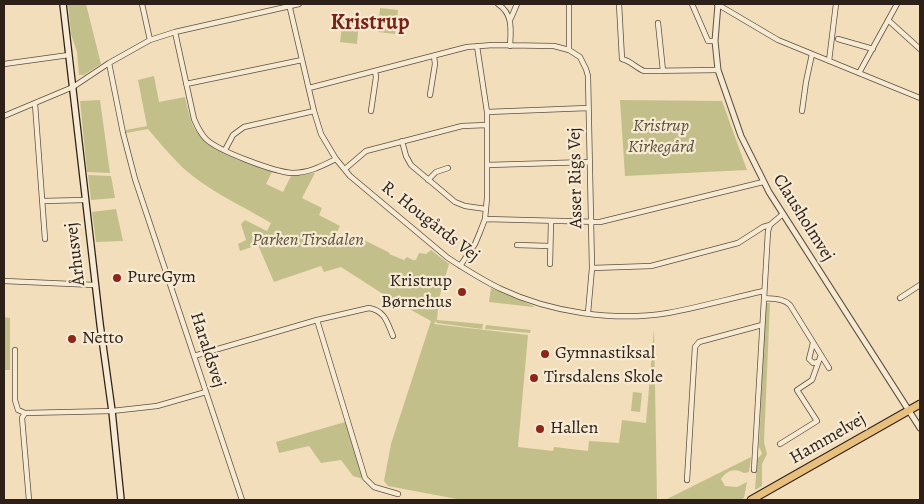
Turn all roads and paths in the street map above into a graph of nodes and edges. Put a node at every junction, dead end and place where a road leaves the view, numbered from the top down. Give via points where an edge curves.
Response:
1 (63, 4) edge
2 (142, 4) edge
3 (299, 4) edge
4 (498, 4) edge
5 (517, 4) edge
6 (569, 4) edge
7 (619, 4) edge
8 (692, 4) edge
9 (717, 4) edge
10 (836, 4) edge
11 (897, 4) edge
12 (290, 5) edge
13 (510, 18) junction
14 (888, 20) junction
15 (658, 24) dead end
16 (175, 32) junction
17 (838, 39) dead end
18 (150, 40) junction
19 (715, 41) junction
20 (478, 46) junction
21 (510, 46) junction
22 (872, 49) junction
23 (920, 49) edge
24 (569, 50) junction
25 (812, 54) junction
26 (69, 55) junction
27 (434, 56) junction
28 (302, 60) junction
29 (829, 61) junction
30 (110, 63) junction
31 (4, 64) edge
32 (718, 70) junction
33 (375, 71) junction
34 (663, 71) junction
35 (859, 73) junction
36 (186, 84) junction
37 (73, 87) junction
38 (309, 88) junction
39 (430, 95) dead end
40 (920, 98) edge
41 (35, 104) junction
42 (588, 108) junction
43 (314, 111) junction
44 (371, 111) dead end
45 (802, 111) dead end
46 (487, 112) junction
47 (4, 116) edge
48 (487, 125) junction
49 (402, 141) junction
50 (225, 150) junction
51 (336, 159) junction
52 (589, 162) junction
53 (487, 164) junction
54 (448, 168) dead end
55 (345, 169) junction
56 (428, 180) junction
57 (763, 182) junction
58 (85, 200) junction
59 (42, 201) junction
60 (486, 209) junction
61 (783, 214) junction
62 (485, 219) junction
63 (551, 221) junction
64 (591, 223) junction
65 (770, 225) junction
66 (45, 238) dead end
67 (517, 245) dead end
68 (550, 246) junction
69 (550, 264) dead end
70 (460, 266) junction
71 (592, 268) junction
72 (4, 281) edge
73 (95, 285) junction
74 (920, 285) edge
75 (764, 291) junction
76 (764, 298) junction
77 (900, 298) dead end
78 (588, 313) junction
79 (317, 320) junction
80 (762, 325) junction
81 (393, 336) dead end
82 (813, 343) junction
83 (15, 350) dead end
84 (194, 356) junction
85 (821, 356) junction
86 (818, 362) junction
87 (829, 368) dead end
88 (206, 392) junction
89 (920, 404) edge
90 (909, 410) junction
91 (112, 411) junction
92 (24, 413) junction
93 (920, 428) edge
94 (780, 444) dead end
95 (754, 470) dead end
96 (687, 480) dead end
97 (398, 494) dead end
98 (29, 500) edge
99 (121, 500) edge
100 (242, 500) edge
101 (751, 500) edge

1 - 26 main road, Århusvej
2 - 18 street
3 - 12 street
4 - 13 street
5 - 13 street
6 - 24 street
7 - 34 street via 622,59 644,71
8 - 19 street via 708,41
9 - 19 street, Clausholmvej
9 - 25 street via 778,40
10 - 29 street
11 - 14 street
12 - 16 street
12 - 28 street, R. Hougårds Vej
13 - 21 street
14 - 22 street
14 - 23 street
15 - 34 street
16 - 18 street
16 - 36 street
17 - 22 street
18 - 30 street
19 - 32 street, Clausholmvej
20 - 21 street
20 - 27 street
20 - 46 street
21 - 24 street via 554,46
22 - 35 street
24 - 42 street, Asser Rigs Vej via 580,57 586,69
25 - 29 street
25 - 45 street
26 - 31 street
26 - 37 main road, Århusvej
27 - 33 street
27 - 39 street
28 - 36 street
28 - 38 street, R. Hougårds Vej
29 - 35 street
30 - 37 street
30 - 84 street, Haraldsvej via 135,179
32 - 34 street
32 - 57 street, Clausholmvej via 741,136
33 - 38 street
33 - 44 street
35 - 40 street
36 - 50 street via 199,130
37 - 41 street
37 - 58 main road, Århusvej
38 - 43 street, R. Hougårds Vej
41 - 47 street
41 - 59 street
42 - 46 street
42 - 52 street, Asser Rigs Vej
43 - 50 street via 244,127 233,135
43 - 51 street, R. Hougårds Vej via 321,134
46 - 48 street
48 - 49 street via 462,126
48 - 53 street
49 - 55 street via 366,151
49 - 56 street via 411,165
50 - 51 street via 292,173 307,172
51 - 55 street, R. Hougårds Vej
52 - 53 street
52 - 64 street, Asser Rigs Vej
53 - 60 street
54 - 56 street via 436,172
55 - 70 street, R. Hougårds Vej
56 - 60 street via 454,202
57 - 61 street, Clausholmvej
57 - 64 street
58 - 59 street
58 - 73 main road, Århusvej
59 - 66 street
60 - 62 street
61 - 65 street
61 - 90 street, Clausholmvej
62 - 63 street
62 - 70 street via 475,244
63 - 64 street
63 - 68 street
64 - 71 street, Asser Rigs Vej
65 - 71 street via 738,243 651,266
65 - 75 street
67 - 68 street
68 - 69 street
70 - 78 street, R. Hougårds Vej via 521,297 559,309
71 - 78 street, Asser Rigs Vej
72 - 73 street
73 - 91 main road, Århusvej
74 - 77 street
75 - 76 street
75 - 78 street, R. Hougårds Vej via 667,313 620,316
76 - 80 street
76 - 82 street via 786,301
79 - 81 street via 377,309 384,315
79 - 84 street
79 - 97 street via 365,478 374,487
80 - 95 street
80 - 96 street via 699,342 695,347
82 - 85 street
82 - 86 street via 809,359 813,363
83 - 92 street via 15,400 18,410
84 - 88 street, Haraldsvej
85 - 86 street
85 - 87 street
86 - 94 street via 812,380 797,390 817,421
88 - 91 street via 157,406
88 - 100 street, Haraldsvej
89 - 90 highway, Hammelvej
90 - 93 street, Clausholmvej
90 - 101 highway, Hammelvej
91 - 92 street
91 - 99 main road, Århusvej
92 - 98 street

